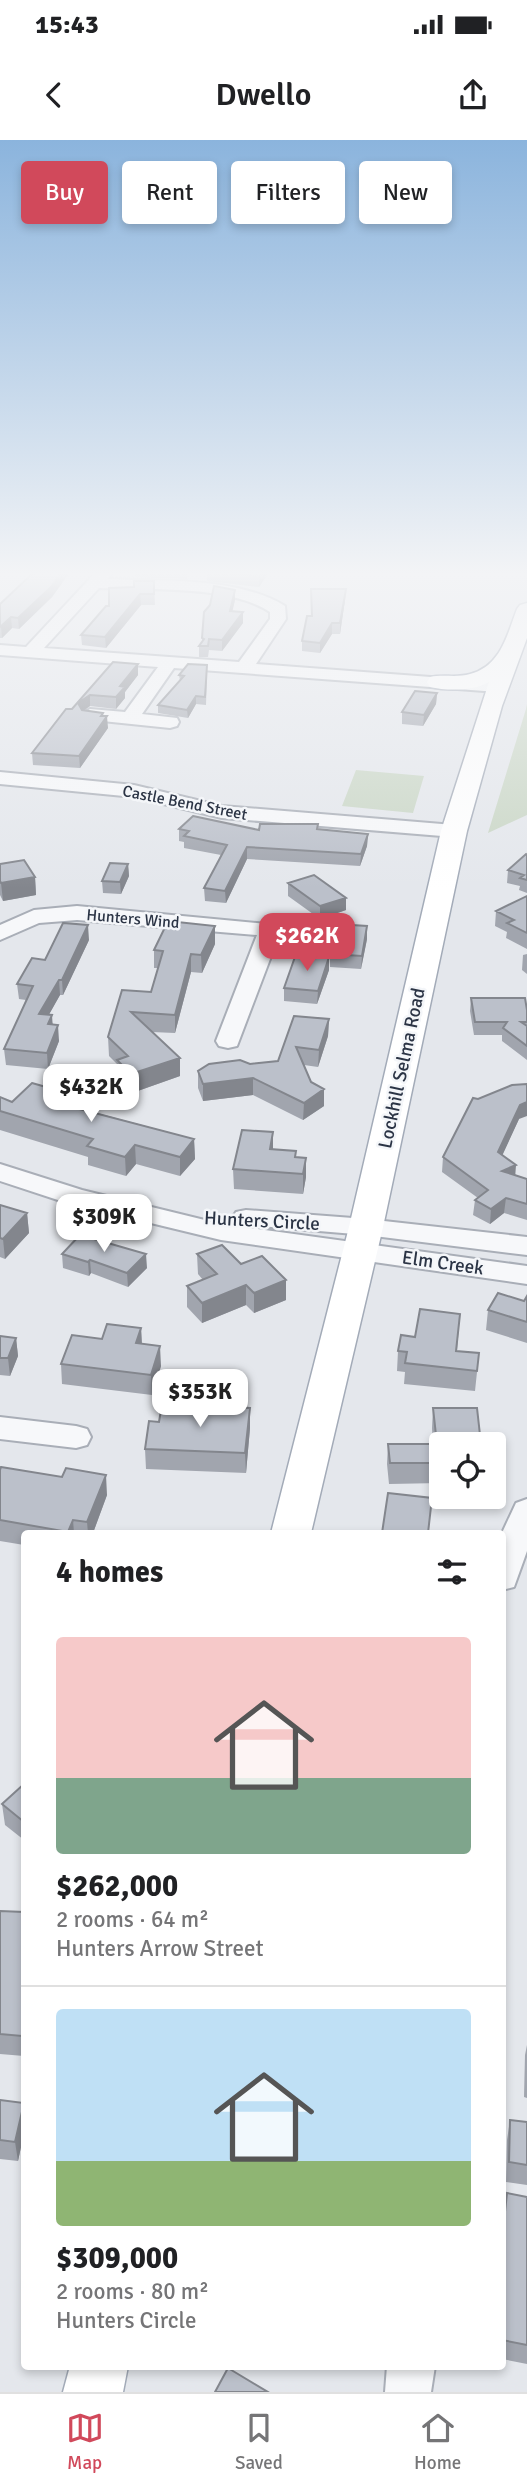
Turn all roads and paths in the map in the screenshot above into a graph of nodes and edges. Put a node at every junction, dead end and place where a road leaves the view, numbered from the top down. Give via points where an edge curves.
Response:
1 (159, 677) edge
2 (375, 677) edge
3 (481, 677) edge
4 (502, 677) edge
5 (438, 682) junction
6 (498, 687) junction
7 (90, 715) edge
8 (130, 719) junction
9 (170, 722) dead end
10 (486, 722) junction
11 (0, 778) edge
12 (454, 831) junction
13 (0, 933) edge
14 (228, 1041) dead end
15 (0, 1172) edge
16 (362, 1239) junction
17 (527, 1246) edge
18 (527, 1275) edge
19 (0, 1427) edge
20 (76, 1437) dead end
21 (527, 1511) edge
22 (292, 1530) edge
23 (506, 1563) edge
24 (98, 2370) edge
25 (93, 2392) edge

1 - 8 street
2 - 5 street
3 - 5 main road
4 - 6 main road, Lockhill Selma Road
5 - 6 street
5 - 10 main road via 478,696
6 - 10 main road, Lockhill Selma Road
7 - 8 street
8 - 9 street
10 - 12 main road, Lockhill Selma Road
11 - 12 street, Castle Bend Street via 134,791 222,812
12 - 16 main road, Lockhill Selma Road
13 - 14 street, Hunters Wind via 34,917 77,913 270,930
15 - 16 street, Hunters Circle via 72,1196 221,1232
16 - 17 street, Elm Creek
16 - 18 street, Elm Creek
16 - 22 main road, Lockhill Selma Road
19 - 20 street
21 - 23 street
24 - 25 main road

